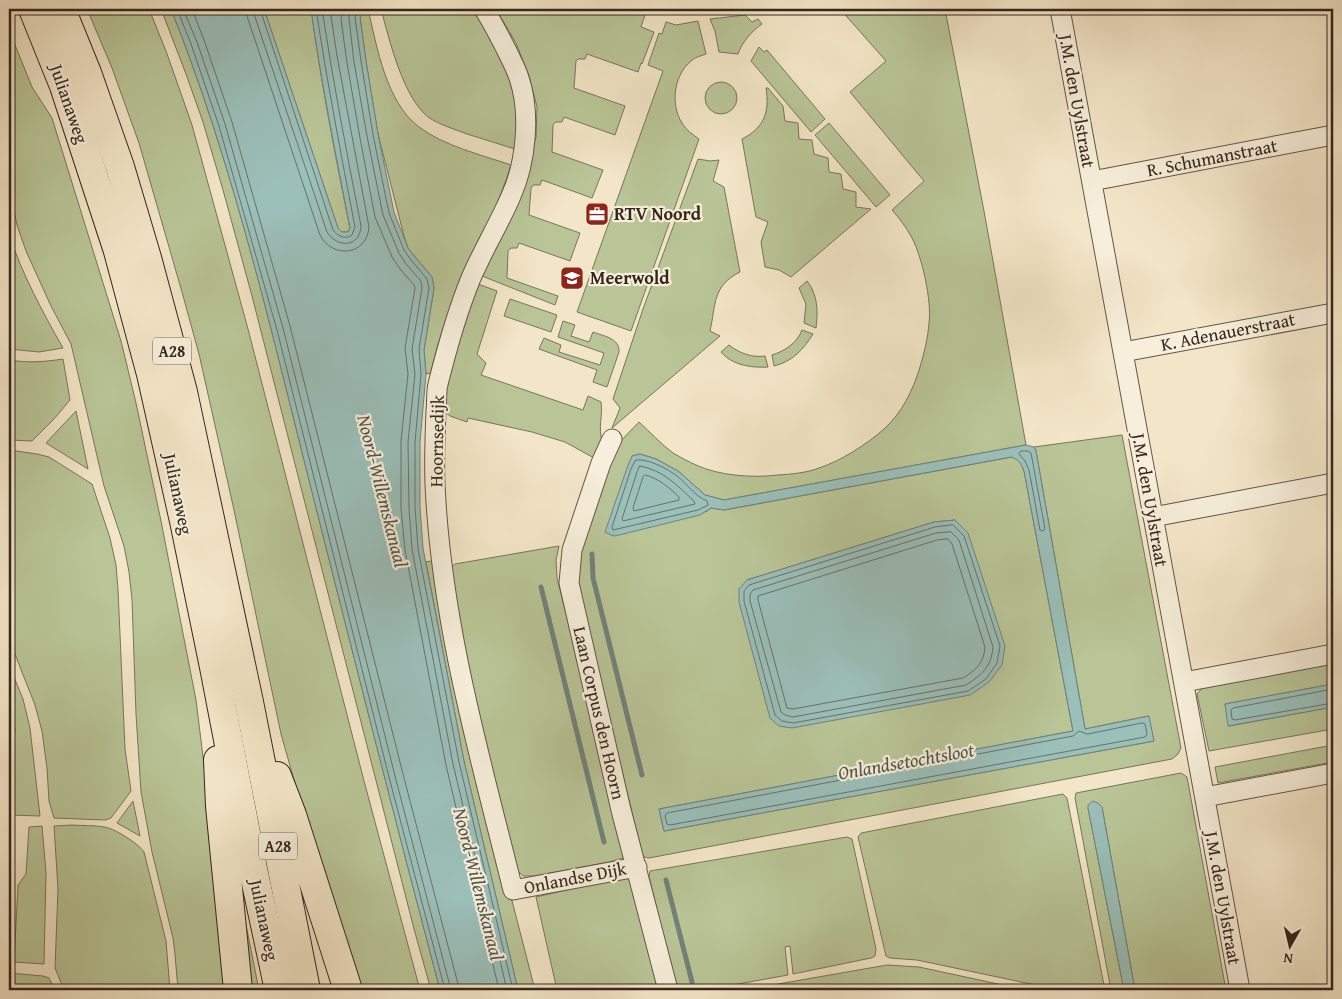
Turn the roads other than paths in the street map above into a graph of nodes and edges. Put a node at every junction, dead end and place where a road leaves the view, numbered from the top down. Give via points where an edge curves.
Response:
1 (33, 9) edge
2 (61, 9) edge
3 (484, 9) edge
4 (1060, 9) edge
5 (1333, 135) edge
6 (1092, 181) junction
7 (1333, 312) edge
8 (1123, 352) junction
9 (612, 439) dead end
10 (1333, 483) edge
11 (1153, 517) junction
12 (1333, 654) edge
13 (214, 667) junction
14 (1184, 682) junction
15 (249, 702) junction
16 (1333, 773) edge
17 (1205, 797) junction
18 (637, 867) junction
19 (513, 890) joint
20 (238, 990) edge
21 (279, 990) edge
22 (306, 990) edge
23 (348, 990) edge
24 (668, 990) edge
25 (1240, 990) edge

1 - 13 highway, Julianaweg / A28 via 64,86 121,260 152,374
2 - 15 highway, Julianaweg / A28 via 120,167 147,258 183,392
3 - 19 street, Hoornsedijk via 498,31 519,78 525,137 512,194 471,278 454,323 438,387 434,449 437,516 455,649
4 - 6 street, J.M. den Uylstraat
5 - 6 street, R. Schumanstraat
6 - 8 street, J.M. den Uylstraat
7 - 8 street, K. Adenauerstraat
8 - 11 street, J.M. den Uylstraat
9 - 18 street, Laan Corpus den Hoorn via 601,462 572,550 569,583
10 - 11 street
11 - 14 street, J.M. den Uylstraat
12 - 14 street
13 - 20 highway, A28 via 220,806
13 - 21 highway, Julianaweg / A28
14 - 17 street, J.M. den Uylstraat
15 - 22 highway, Julianaweg / A28
15 - 23 highway, A28 via 292,815
16 - 17 street
17 - 25 street, J.M. den Uylstraat
18 - 19 street, Onlandse Dijk
18 - 24 street, Laan Corpus den Hoorn

